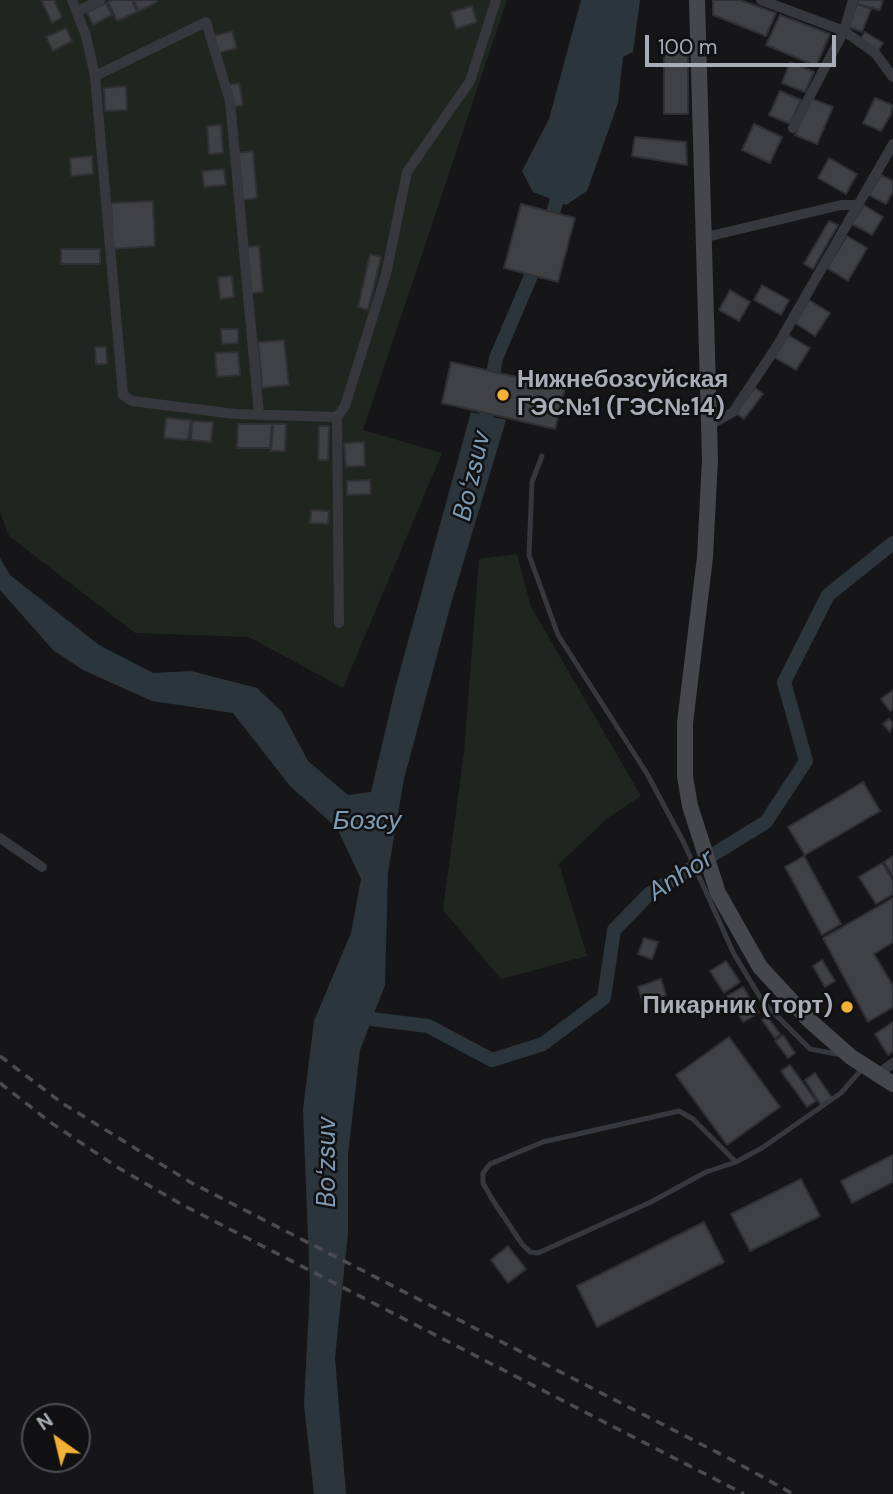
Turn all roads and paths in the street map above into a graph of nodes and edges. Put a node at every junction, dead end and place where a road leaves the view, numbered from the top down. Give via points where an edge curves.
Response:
1 (72, 0) edge
2 (100, 0) edge
3 (496, 0) edge
4 (697, 0) edge
5 (761, 0) edge
6 (853, 0) edge
7 (78, 11) junction
8 (844, 31) junction
9 (95, 76) junction
10 (893, 77) edge
11 (793, 128) dead end
12 (893, 144) edge
13 (858, 205) junction
14 (702, 238) junction
15 (259, 414) junction
16 (337, 417) junction
17 (710, 425) junction
18 (542, 456) dead end
19 (339, 623) dead end
20 (0, 838) edge
21 (42, 867) dead end
22 (713, 896) junction
23 (893, 1063) edge
24 (864, 1065) junction
25 (893, 1084) edge
26 (736, 1162) junction

1 - 7 street
2 - 7 street
3 - 16 street via 470,81 407,172 386,274 345,406
4 - 14 main road
5 - 8 street
6 - 8 street
7 - 9 street
8 - 10 street via 875,53
8 - 11 street
9 - 15 street via 123,395 132,401
9 - 15 street via 206,22 230,101
12 - 13 street
13 - 14 street via 841,205
13 - 17 street via 784,335 733,412
14 - 17 main road
15 - 16 street
16 - 19 street
17 - 22 main road via 705,557 684,749 690,806
18 - 22 lane via 532,482 529,555 558,635 646,772
20 - 21 street
22 - 24 main road via 784,996
23 - 24 street
24 - 25 main road
24 - 26 lane via 821,1109
26 - 26 lane via 538,1253 522,1244 492,1199 482,1172 490,1164 543,1142 679,1111

